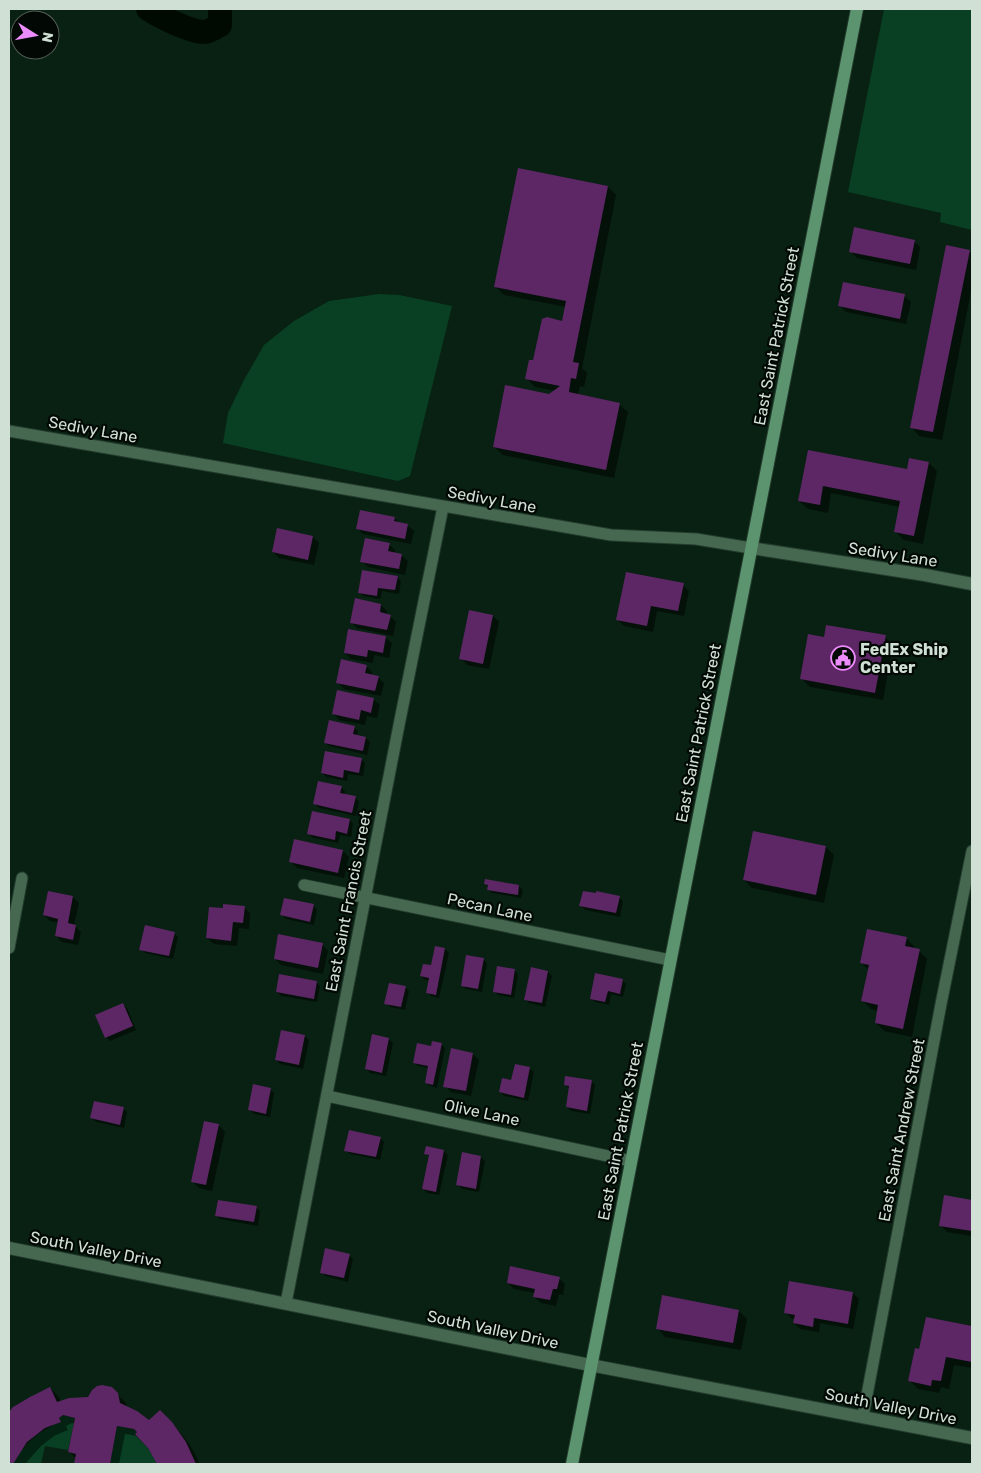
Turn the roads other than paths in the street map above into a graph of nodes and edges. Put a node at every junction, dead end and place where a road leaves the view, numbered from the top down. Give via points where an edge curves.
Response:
1 (857, 9) edge
2 (9, 431) edge
3 (443, 507) junction
4 (751, 548) junction
5 (972, 584) edge
6 (972, 851) edge
7 (22, 878) dead end
8 (304, 885) dead end
9 (366, 898) junction
10 (9, 948) edge
11 (670, 960) junction
12 (327, 1096) junction
13 (631, 1161) junction
14 (9, 1248) edge
15 (286, 1303) junction
16 (590, 1365) junction
17 (863, 1416) junction
18 (972, 1438) edge
19 (572, 1464) edge

1 - 4 main road, East Saint Patrick Street
2 - 3 street, Sedivy Lane
3 - 4 street, Sedivy Lane via 610,535 696,539
3 - 9 street, East Saint Francis Street
4 - 5 street, Sedivy Lane
4 - 11 main road, East Saint Patrick Street
6 - 17 street, East Saint Andrew Street
7 - 10 street
8 - 9 street, Pecan Lane
9 - 11 street, Pecan Lane
9 - 12 street, East Saint Francis Street
11 - 13 main road, East Saint Patrick Street
12 - 13 street, Olive Lane
12 - 15 street, East Saint Francis Street
13 - 16 main road, East Saint Patrick Street
14 - 15 street, South Valley Drive
15 - 16 street, South Valley Drive
16 - 17 street, South Valley Drive
16 - 19 main road, East Saint Patrick Street
17 - 18 street, South Valley Drive

